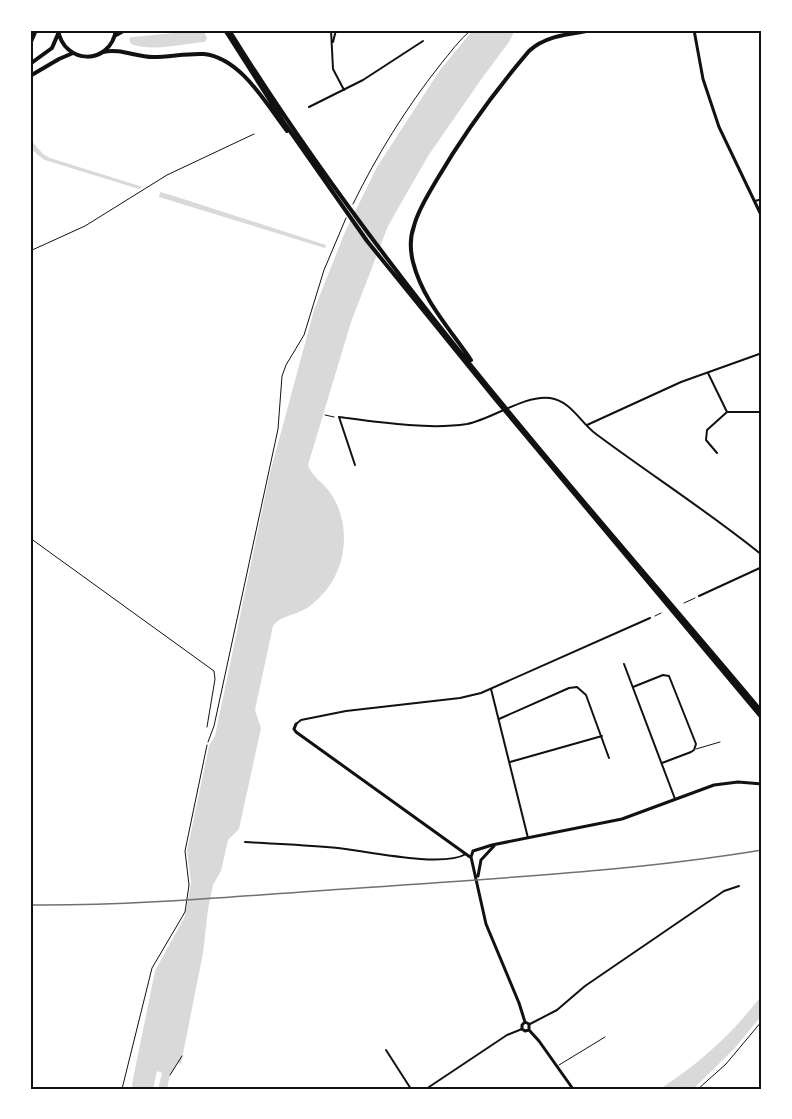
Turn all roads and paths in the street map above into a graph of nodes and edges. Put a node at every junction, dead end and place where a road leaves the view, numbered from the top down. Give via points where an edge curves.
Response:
1 (36, 30) edge
2 (124, 30) edge
3 (227, 30) edge
4 (331, 30) edge
5 (336, 30) edge
6 (471, 30) edge
7 (593, 30) edge
8 (694, 30) edge
9 (58, 32) edge
10 (115, 33) edge
11 (423, 41) dead end
12 (30, 44) edge
13 (333, 45) junction
14 (103, 52) junction
15 (73, 53) junction
16 (30, 64) edge
17 (30, 76) edge
18 (344, 90) junction
19 (309, 107) dead end
20 (254, 134) dead end
21 (303, 150) junction
22 (762, 199) edge
23 (755, 201) junction
24 (347, 209) junction
25 (762, 217) edge
26 (346, 218) dead end
27 (30, 252) edge
28 (384, 259) junction
29 (762, 353) edge
30 (708, 372) junction
31 (484, 380) junction
32 (497, 400) junction
33 (727, 412) junction
34 (762, 412) edge
35 (325, 415) dead end
36 (339, 417) junction
37 (516, 422) junction
38 (587, 426) junction
39 (717, 453) dead end
40 (355, 465) dead end
41 (30, 538) edge
42 (762, 555) edge
43 (762, 567) edge
44 (699, 596) joint
45 (684, 603) dead end
46 (661, 613) dead end
47 (650, 618) joint
48 (624, 664) dead end
49 (633, 687) junction
50 (491, 690) junction
51 (762, 712) edge
52 (762, 718) edge
53 (498, 719) junction
54 (296, 724) joint
55 (207, 727) dead end
56 (602, 736) junction
57 (720, 742) dead end
58 (207, 746) joint
59 (694, 750) junction
60 (609, 758) dead end
61 (510, 762) junction
62 (662, 763) junction
63 (762, 784) edge
64 (675, 799) junction
65 (528, 839) junction
66 (245, 842) dead end
67 (498, 845) junction
68 (459, 848) junction
69 (476, 850) junction
70 (466, 854) junction
71 (472, 858) junction
72 (482, 858) junction
73 (477, 879) junction
74 (739, 886) dead end
75 (762, 1021) edge
76 (527, 1023) junction
77 (522, 1029) junction
78 (529, 1030) junction
79 (605, 1037) dead end
80 (386, 1050) dead end
81 (182, 1056) dead end
82 (557, 1066) junction
83 (170, 1075) dead end
84 (122, 1089) edge
85 (411, 1089) edge
86 (426, 1089) edge
87 (573, 1089) edge
88 (698, 1089) edge

1 - 12 main road
2 - 10 main road
3 - 21 main road
3 - 24 main road
4 - 13 street
5 - 13 street
6 - 24 path via 410,106
7 - 31 main road via 552,38 529,51 453,153 414,224 412,253 420,282
8 - 23 street via 719,127
9 - 15 main road via 65,47
9 - 16 main road via 50,50
10 - 14 main road via 111,45
11 - 18 street
13 - 18 street via 333,69
14 - 15 main road via 90,57
14 - 21 main road via 114,50 153,57 204,54 226,61 246,78
15 - 17 main road
18 - 19 street
20 - 27 lane via 167,175 80,228
21 - 24 main road
22 - 23 street
23 - 25 street
24 - 28 main road
26 - 58 path via 324,270 304,335 282,376 278,429
28 - 31 main road
28 - 32 main road
29 - 30 street
30 - 33 street
30 - 38 street
31 - 32 main road
32 - 37 main road
33 - 34 street
33 - 39 street via 705,434
35 - 36 path
36 - 38 street via 462,424 549,398 570,407
36 - 40 street
37 - 51 main road
37 - 52 main road
38 - 42 street
41 - 55 lane via 214,671
43 - 44 street
44 - 45 path
46 - 47 path
47 - 50 street
48 - 49 street
49 - 59 street via 667,675 696,744
49 - 62 street
50 - 53 street
50 - 54 street via 460,698 346,711
53 - 56 street via 577,687 585,693
53 - 61 street
54 - 68 street via 296,732
56 - 60 street
56 - 61 street
57 - 59 lane
58 - 84 lane via 185,849 189,886 185,912 152,968
59 - 62 street
61 - 65 street
62 - 64 street
63 - 64 street via 722,783
64 - 65 street via 616,820
65 - 67 street
66 - 70 street via 334,847 414,858 454,858
67 - 69 street
67 - 72 street
68 - 69 street
68 - 70 street
69 - 71 street
69 - 72 street
70 - 71 street
71 - 72 street
71 - 73 street
72 - 73 street
73 - 76 street via 490,934
74 - 76 street via 724,891 585,986 557,1010
75 - 88 path via 726,1064
76 - 77 street
76 - 78 street
77 - 78 street
77 - 86 street
78 - 82 street
79 - 82 lane
80 - 85 street
81 - 83 path
82 - 87 street

